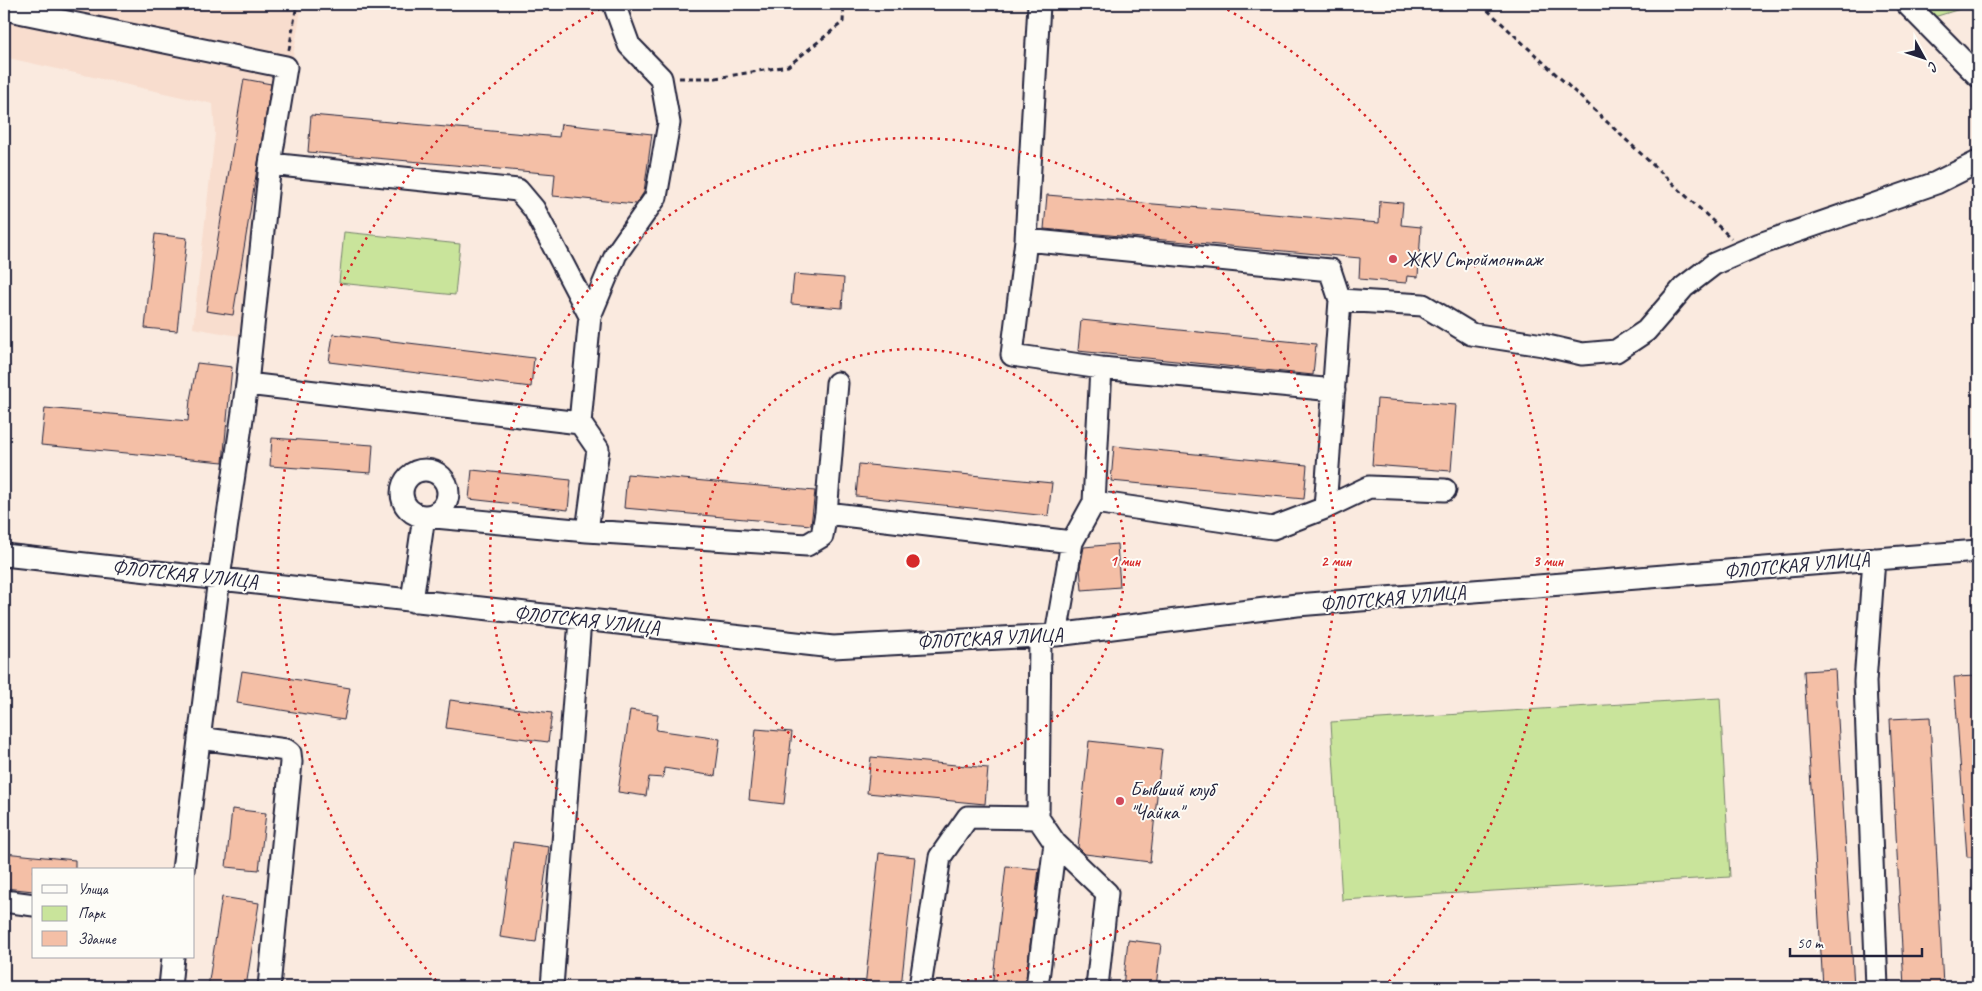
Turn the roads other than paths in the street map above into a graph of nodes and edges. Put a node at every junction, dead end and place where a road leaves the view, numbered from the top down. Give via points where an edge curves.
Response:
1 (614, 4) edge
2 (1039, 4) edge
3 (1907, 4) edge
4 (4, 8) edge
5 (1978, 76) edge
6 (1978, 162) edge
7 (270, 164) junction
8 (1026, 240) junction
9 (1340, 300) junction
10 (590, 316) junction
11 (1101, 368) junction
12 (837, 383) dead end
13 (247, 384) junction
14 (1334, 390) junction
15 (580, 423) junction
16 (1445, 490) dead end
17 (1094, 502) junction
18 (1326, 508) junction
19 (826, 513) junction
20 (587, 531) junction
21 (1072, 542) junction
22 (1978, 551) edge
23 (4, 555) edge
24 (1874, 559) junction
25 (219, 578) junction
26 (412, 601) junction
27 (580, 620) junction
28 (1048, 636) junction
29 (199, 738) junction
30 (1038, 818) junction
31 (1055, 843) junction
32 (183, 868) edge
33 (4, 901) edge
34 (32, 905) edge
35 (173, 958) edge
36 (170, 987) edge
37 (269, 987) edge
38 (552, 987) edge
39 (920, 987) edge
40 (1037, 987) edge
41 (1097, 987) edge
42 (1877, 987) edge

1 - 10 street via 629,45 661,78 669,123 656,197 616,254
2 - 8 street
3 - 5 street
4 - 7 street via 286,67
6 - 9 street via 1936,183 1714,264 1684,287 1646,331 1616,351 1582,354 1471,334 1423,305
7 - 10 street via 518,190 534,209
7 - 13 street
8 - 9 street via 1330,270
8 - 11 street via 1012,355
9 - 14 street
10 - 15 street
11 - 14 street
11 - 17 street
12 - 19 street
13 - 15 street
13 - 25 street
14 - 18 street
15 - 20 street via 598,449
16 - 18 street via 1369,488
17 - 18 street via 1273,528
17 - 21 street
19 - 20 street via 822,536 807,545
19 - 21 street
20 - 26 street via 424,516
21 - 28 street
22 - 24 street, ФЛОТСКАЯ УЛИЦА
23 - 25 street, ФЛОТСКАЯ УЛИЦА
24 - 28 street, ФЛОТСКАЯ УЛИЦА via 1298,605
24 - 42 street via 1865,682
25 - 26 street, ФЛОТСКАЯ УЛИЦА
25 - 29 street
26 - 27 street, ФЛОТСКАЯ УЛИЦА
27 - 28 street, ФЛОТСКАЯ УЛИЦА via 833,647
27 - 38 street
28 - 30 street
29 - 32 street
29 - 37 street via 290,753
30 - 31 street
30 - 39 street via 968,817 940,857
31 - 40 street
31 - 41 street via 1107,893
33 - 34 street
35 - 36 street

